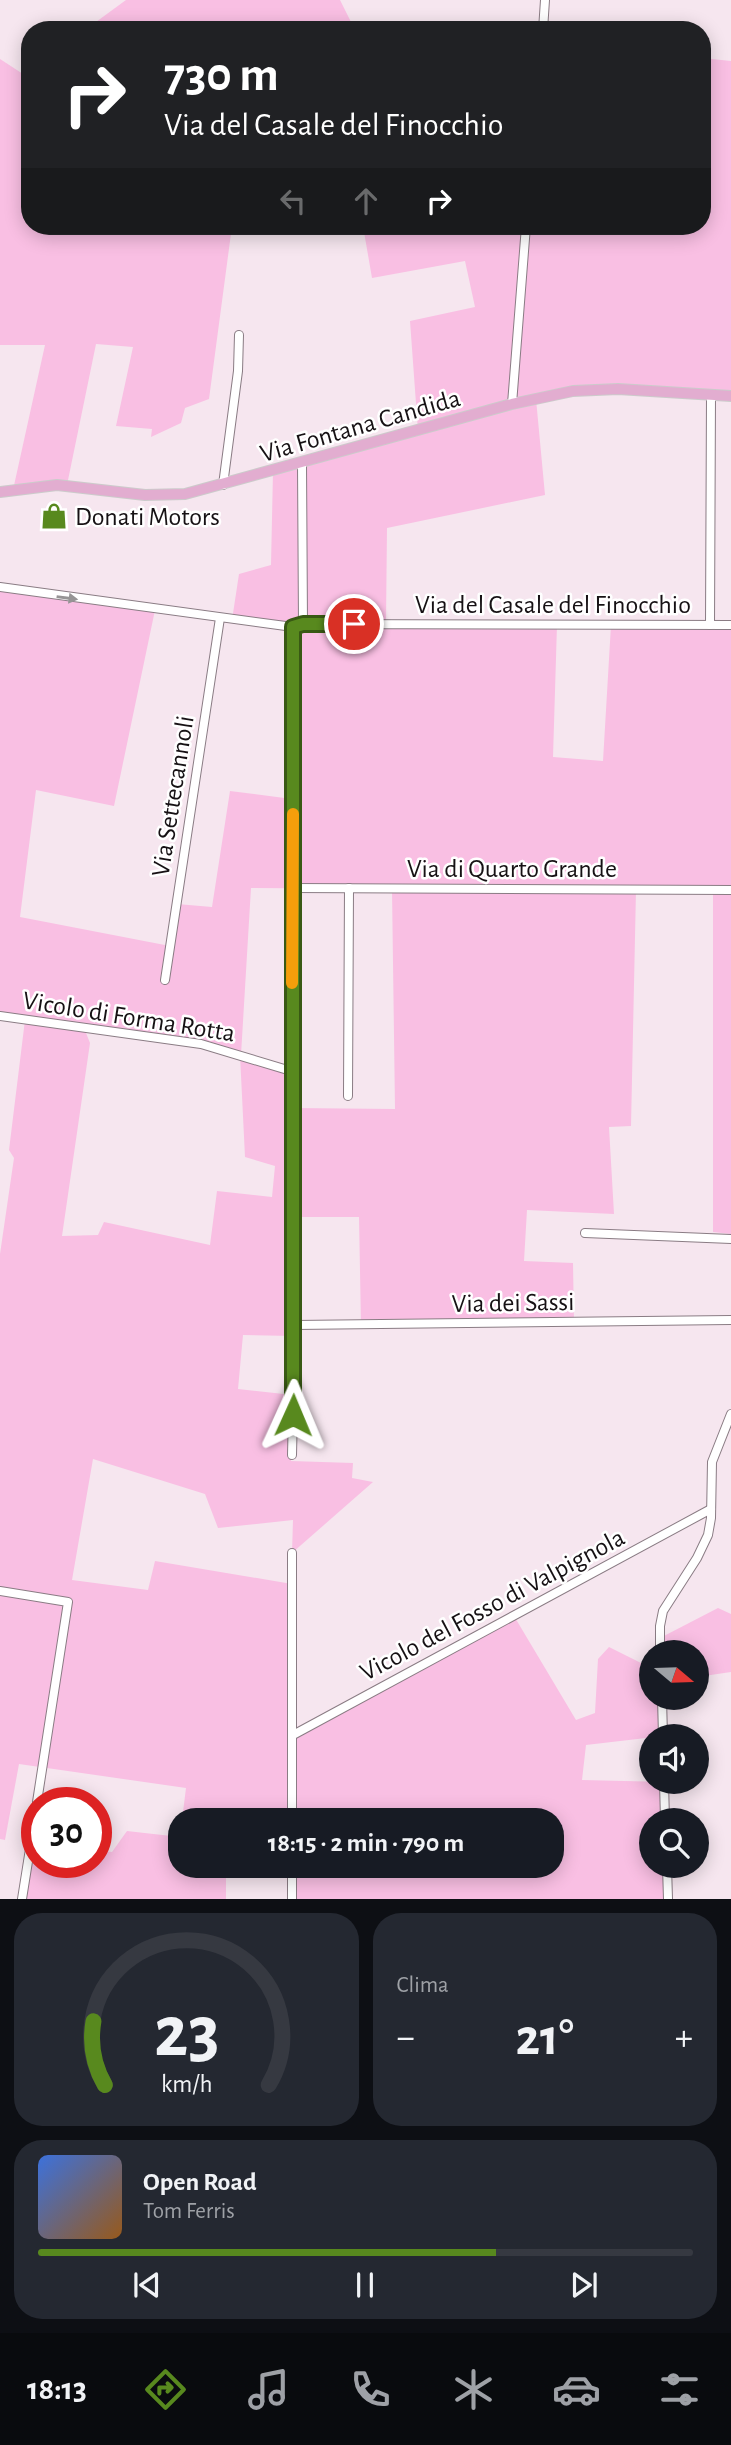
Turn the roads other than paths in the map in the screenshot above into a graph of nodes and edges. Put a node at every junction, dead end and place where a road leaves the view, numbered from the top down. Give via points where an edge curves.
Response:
1 (545, 0) edge
2 (544, 21) edge
3 (525, 235) edge
4 (239, 335) dead end
5 (711, 396) junction
6 (731, 396) edge
7 (512, 404) junction
8 (302, 464) junction
9 (223, 485) junction
10 (0, 492) edge
11 (0, 587) edge
12 (220, 618) junction
13 (303, 624) junction
14 (710, 625) junction
15 (731, 625) edge
16 (293, 627) junction
17 (293, 888) junction
18 (349, 888) junction
19 (731, 890) edge
20 (165, 980) dead end
21 (0, 1016) edge
22 (291, 1071) junction
23 (348, 1096) dead end
24 (585, 1233) dead end
25 (731, 1239) edge
26 (731, 1320) edge
27 (295, 1325) junction
28 (731, 1414) edge
29 (292, 1455) dead end
30 (711, 1509) junction
31 (292, 1553) dead end
32 (0, 1591) edge
33 (661, 1640) edge
34 (293, 1735) junction
35 (40, 1787) edge
36 (292, 1808) edge
37 (25, 1878) edge
38 (292, 1878) edge
39 (667, 1878) edge
40 (22, 1899) edge
41 (292, 1899) edge
42 (668, 1899) edge

1 - 2 street
3 - 7 street
4 - 9 street
5 - 6 main road, Via Fontana Candida
5 - 7 main road, Via Fontana Candida via 593,389
5 - 14 street
7 - 8 main road, Via Fontana Candida
8 - 9 main road, Via Fontana Candida
8 - 13 street
9 - 10 main road, Via Fontana Candida via 167,495 67,485
11 -> 12 street, Via del Casale del Finocchio
12 - 16 street, Via del Casale del Finocchio
12 - 20 street, Via Settecannoli
13 - 14 street, Via del Casale del Finocchio
13 - 16 street, Via del Casale del Finocchio
14 - 15 street, Via del Casale del Finocchio
16 - 17 street
17 - 18 street, Via di Quarto Grande
17 - 22 street
18 - 19 street, Via di Quarto Grande
18 - 23 street
21 - 22 street, Vicolo di Forma Rotta via 201,1044
22 - 27 street
24 - 25 street
26 - 27 street, Via dei Sassi
27 - 29 street
28 - 30 street via 712,1462
30 - 33 street via 705,1545 662,1614
30 - 34 street, Vicolo del Fosso di Valpignola
31 - 34 street
32 - 35 street via 68,1602
34 - 36 street
37 - 40 street
38 - 41 street
39 - 42 street

